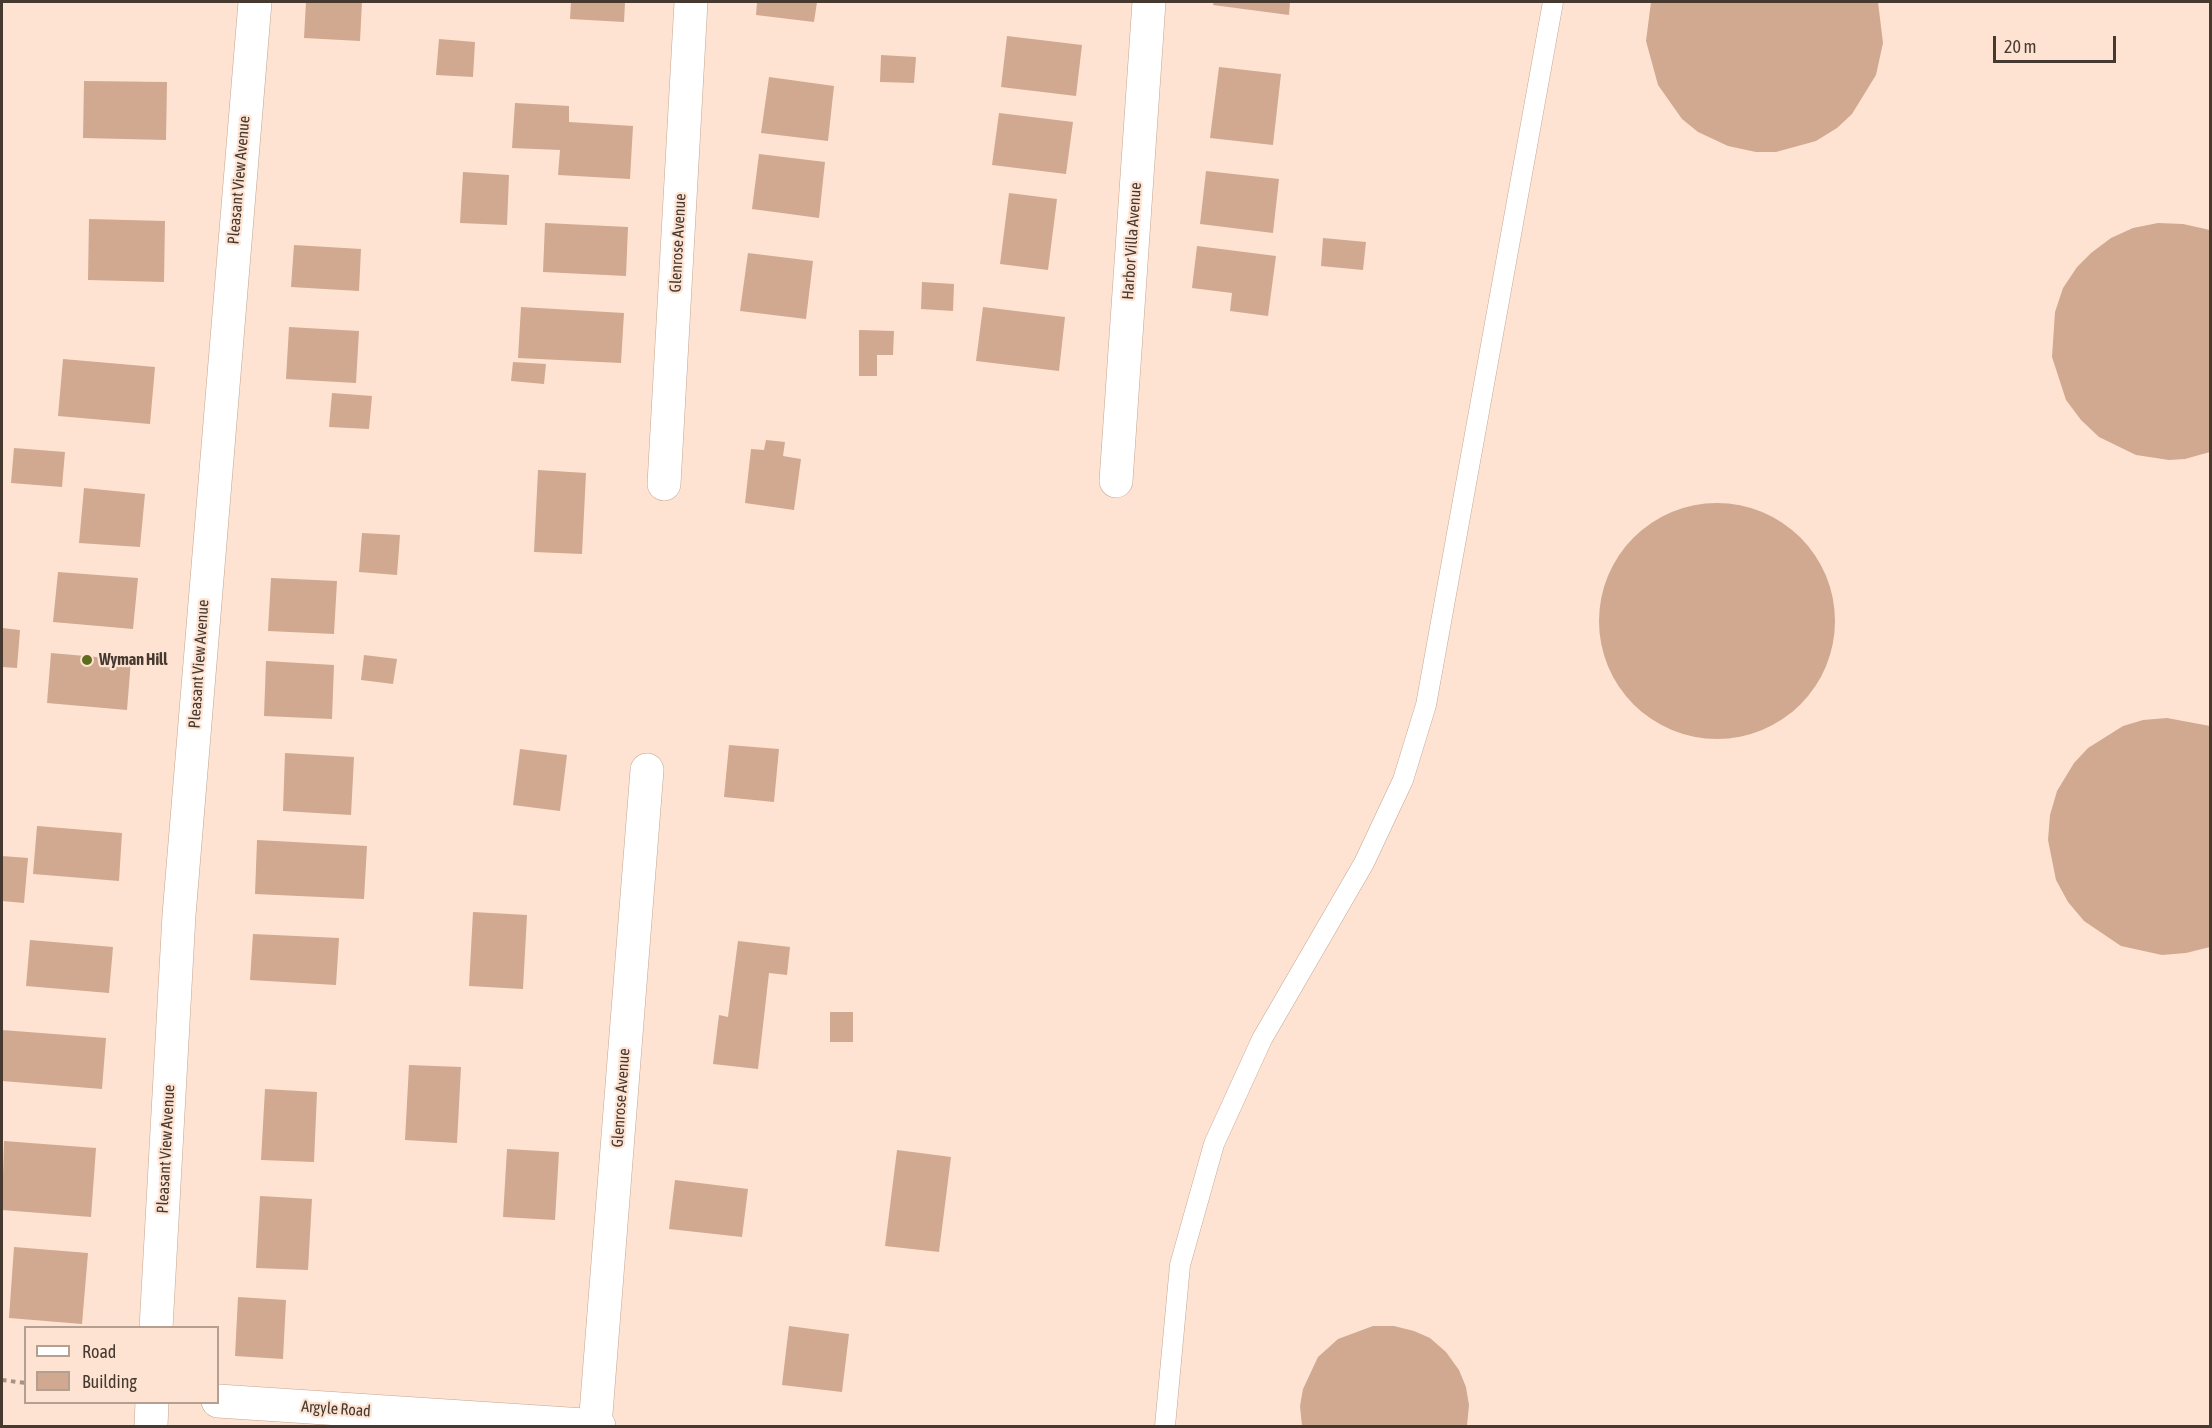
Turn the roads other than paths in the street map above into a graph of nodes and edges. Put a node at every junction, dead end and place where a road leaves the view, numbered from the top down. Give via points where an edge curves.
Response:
1 (255, 2) edge
2 (691, 2) edge
3 (1149, 2) edge
4 (1552, 2) edge
5 (1116, 481) dead end
6 (664, 484) dead end
7 (647, 770) dead end
8 (156, 1326) edge
9 (219, 1401) edge
10 (152, 1404) edge
11 (151, 1426) edge
12 (597, 1426) edge
13 (1165, 1426) edge

1 - 8 street, Pleasant View Avenue via 179,915
2 - 6 street, Glenrose Avenue
3 - 5 street, Harbor Villa Avenue
4 - 13 lane via 1426,705 1403,780 1364,863 1262,1039 1214,1144 1180,1265
7 - 12 street, Glenrose Avenue
9 - 12 street, Argyle Road
10 - 11 street

